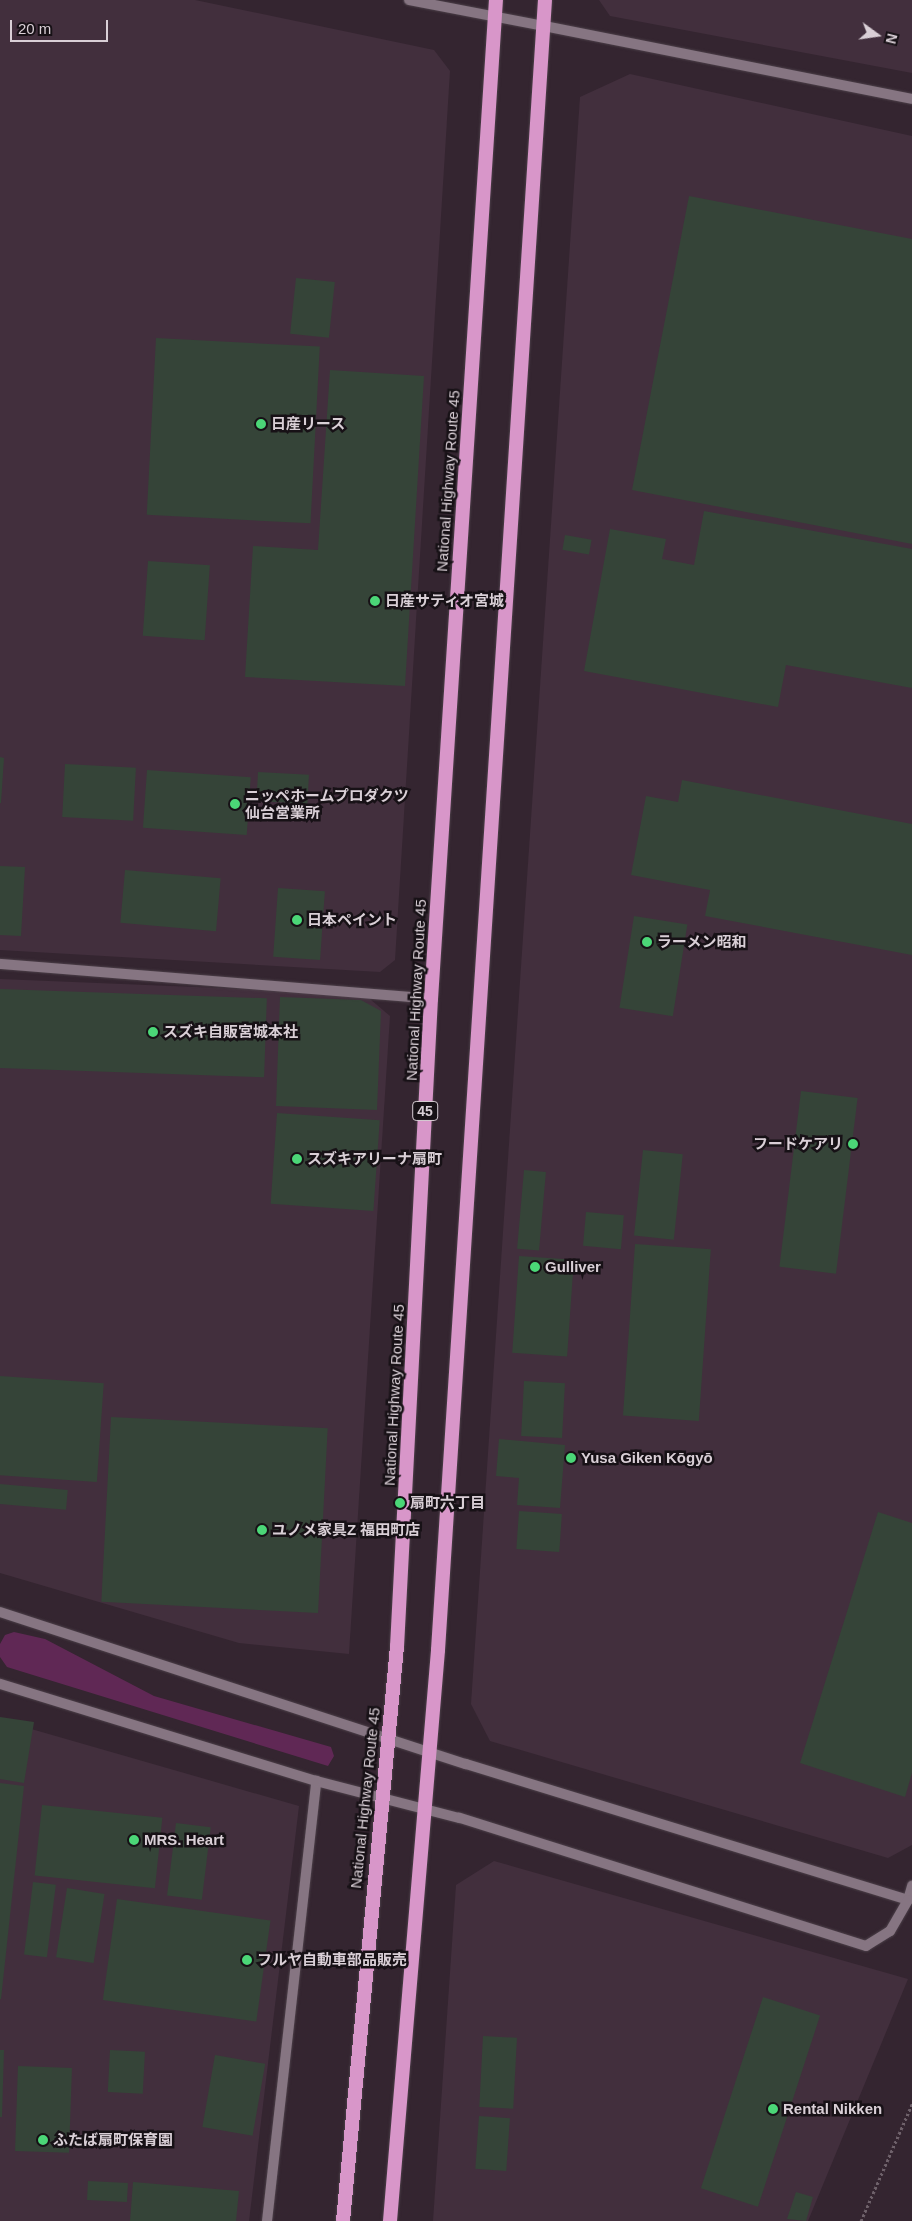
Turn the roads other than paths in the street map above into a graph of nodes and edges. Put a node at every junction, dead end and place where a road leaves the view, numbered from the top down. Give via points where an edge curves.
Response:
1 (408, 0) edge
2 (496, 0) edge
3 (545, 0) edge
4 (495, 17) junction
5 (544, 26) junction
6 (912, 99) edge
7 (0, 964) edge
8 (431, 999) junction
9 (0, 1612) edge
10 (0, 1684) edge
11 (388, 1738) junction
12 (429, 1751) junction
13 (316, 1781) junction
14 (382, 1798) junction
15 (423, 1809) junction
16 (912, 1886) edge
17 (908, 1900) junction
18 (267, 2221) edge
19 (342, 2221) edge
20 (390, 2221) edge

1 - 4 street
2 - 4 highway, National Highway Route 45 / 45
3 - 5 highway
4 - 5 street
4 - 8 highway, National Highway Route 45 / 45
5 - 6 street
5 - 12 highway
7 - 8 street
8 - 11 highway, National Highway Route 45 / 45 via 397,1647
9 - 11 street
10 - 13 street
11 - 12 street
11 - 14 highway, National Highway Route 45 / 45
12 - 15 highway
12 - 17 street
13 - 14 street
13 - 18 street
14 - 15 street
14 - 19 highway, National Highway Route 45 / 45
15 - 17 street via 866,1946 890,1931
15 - 20 highway
16 - 17 street

